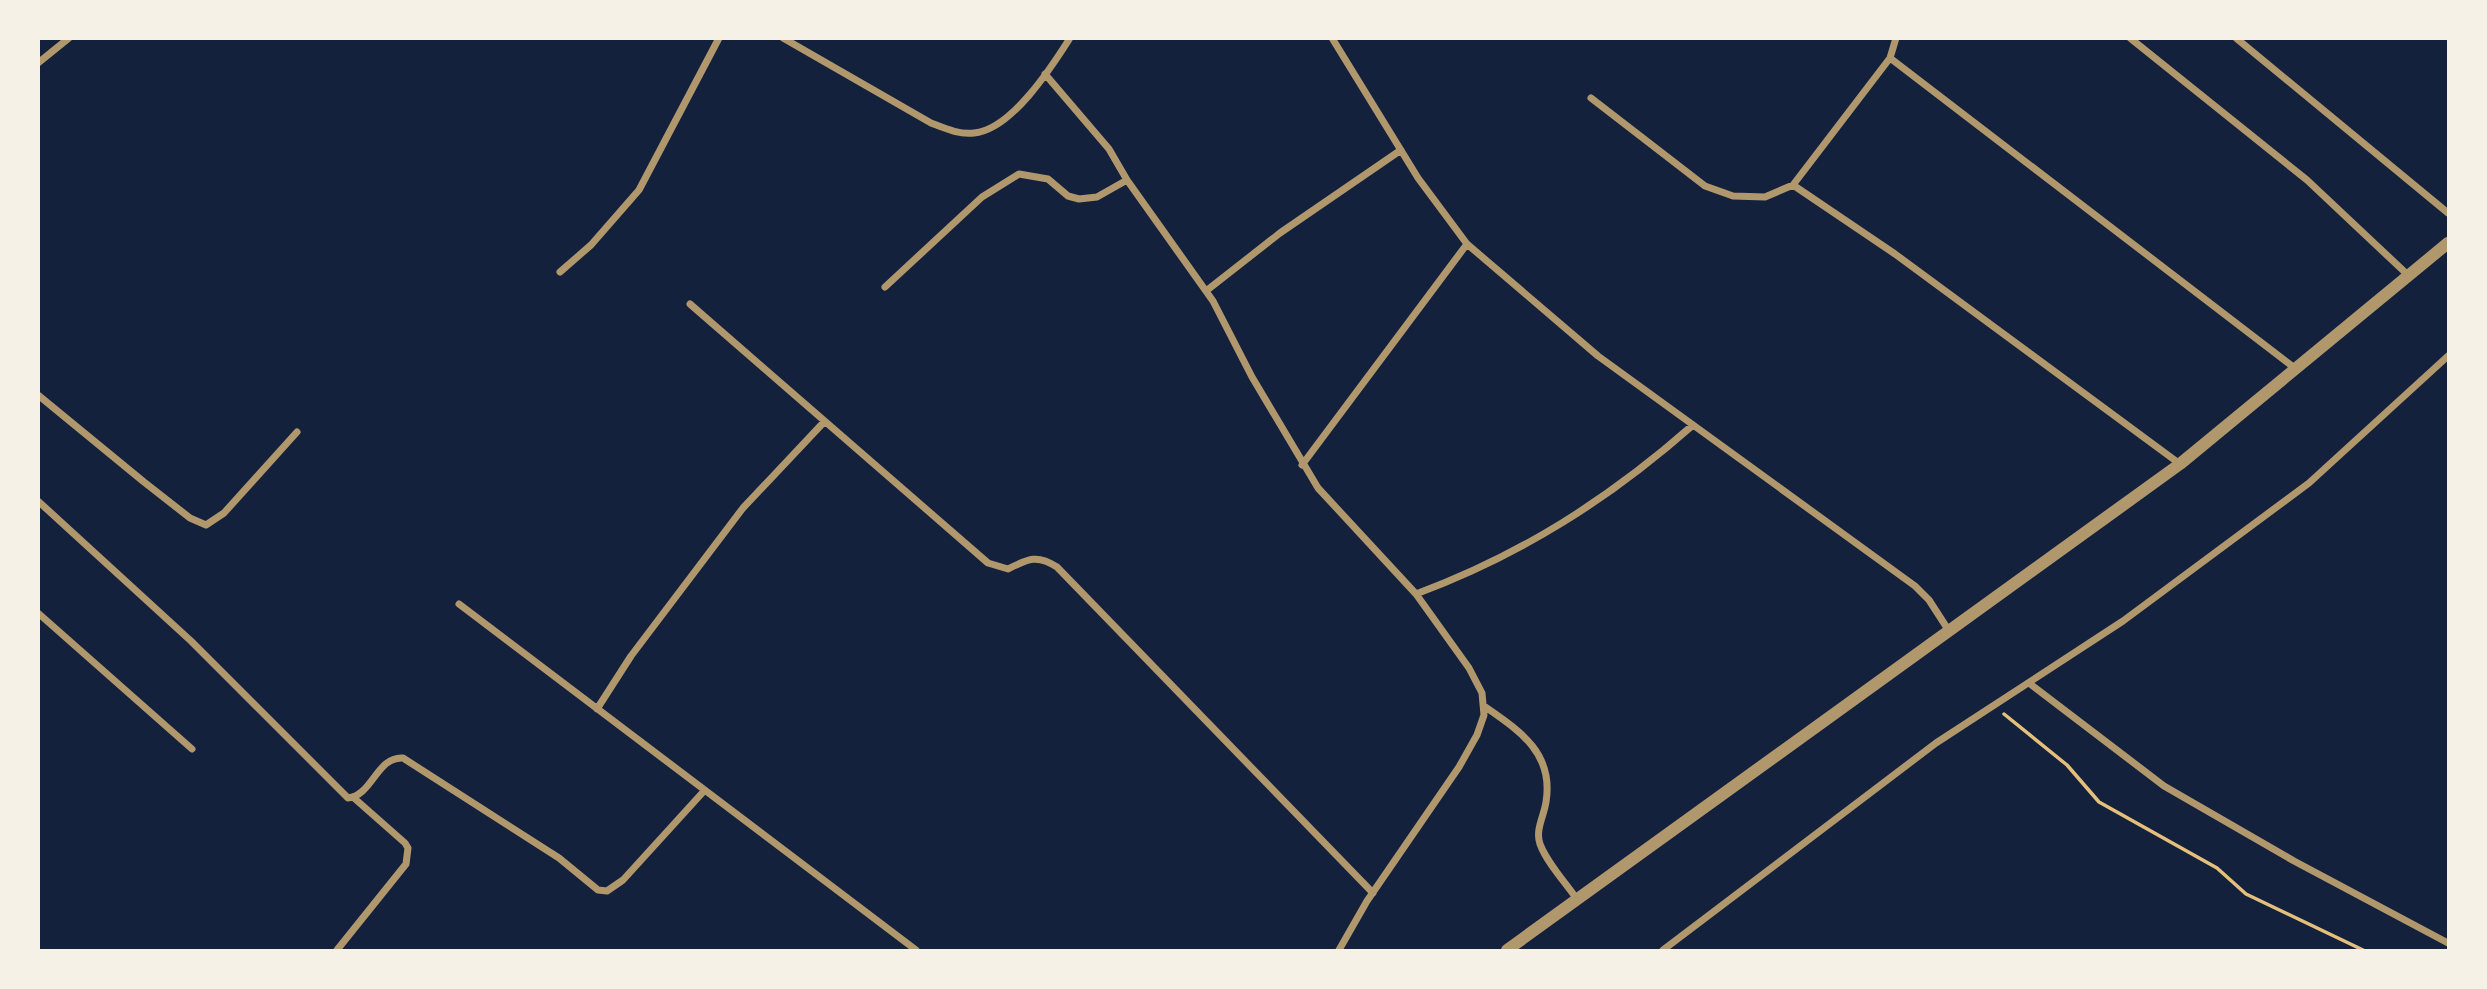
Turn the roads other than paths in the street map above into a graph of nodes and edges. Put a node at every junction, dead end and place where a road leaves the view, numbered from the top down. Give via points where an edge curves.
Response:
1 (69, 38) edge
2 (719, 38) edge
3 (783, 38) edge
4 (1070, 38) edge
5 (1332, 38) edge
6 (1896, 38) edge
7 (2130, 38) edge
8 (2236, 38) edge
9 (1890, 58) junction
10 (38, 62) edge
11 (1045, 74) junction
12 (1591, 98) dead end
13 (1401, 150) junction
14 (1127, 180) junction
15 (1793, 184) junction
16 (2448, 214) edge
17 (2448, 243) edge
18 (1467, 244) junction
19 (560, 272) dead end
20 (2409, 276) junction
21 (885, 287) dead end
22 (1206, 291) junction
23 (690, 304) dead end
24 (2448, 356) edge
25 (2296, 369) junction
26 (38, 395) edge
27 (824, 422) junction
28 (1693, 425) junction
29 (297, 432) dead end
30 (2180, 464) junction
31 (1302, 465) junction
32 (38, 501) edge
33 (1416, 594) junction
34 (459, 604) dead end
35 (38, 613) edge
36 (1950, 632) junction
37 (2029, 683) junction
38 (1483, 706) junction
39 (597, 709) junction
40 (192, 749) dead end
41 (704, 791) junction
42 (354, 798) junction
43 (1373, 893) junction
44 (1576, 898) junction
45 (2448, 943) edge
46 (337, 950) edge
47 (916, 950) edge
48 (1339, 950) edge
49 (1507, 950) edge
50 (1663, 950) edge

1 - 10 street
2 - 19 street via 639,190 592,245
3 - 11 street via 931,123 956,132 996,127
4 - 11 street
5 - 13 street
6 - 9 street
7 - 20 street via 2307,180
8 - 16 street
9 - 15 street
9 - 25 street
11 - 14 street via 1109,149
12 - 15 street via 1706,186 1732,195 1765,197
13 - 18 street
13 - 22 street via 1280,233
14 - 21 street via 1097,197 1079,199 1048,179 1019,174 982,197
14 - 22 street
15 - 30 street
17 - 20 street
18 - 28 street via 1598,356
18 - 31 street
20 - 25 street
22 - 31 street
23 - 27 street
24 - 37 street via 2309,482 2133,614
25 - 30 street
26 - 29 street via 144,482 206,525 224,513
27 - 39 street via 743,508 667,606
27 - 43 street via 988,563 1008,569 1032,557 1044,558 1057,567
28 - 33 street via 1591,507 1460,578
28 - 36 street via 1915,586
30 - 36 street
31 - 33 street
32 - 42 street via 191,641 340,792
33 - 38 street via 1469,668 1482,693
34 - 39 street
35 - 40 street
36 - 44 street
37 - 45 street via 2164,786
37 - 50 street via 1936,743
38 - 43 street via 1477,735 1460,766
38 - 44 street via 1513,726 1544,761 1548,778 1539,842
39 - 41 street
41 - 42 street via 623,880 607,891 598,890 559,858 403,758 391,760
41 - 47 street
42 - 46 street via 405,843 408,855 406,864
43 - 48 street
44 - 49 street

